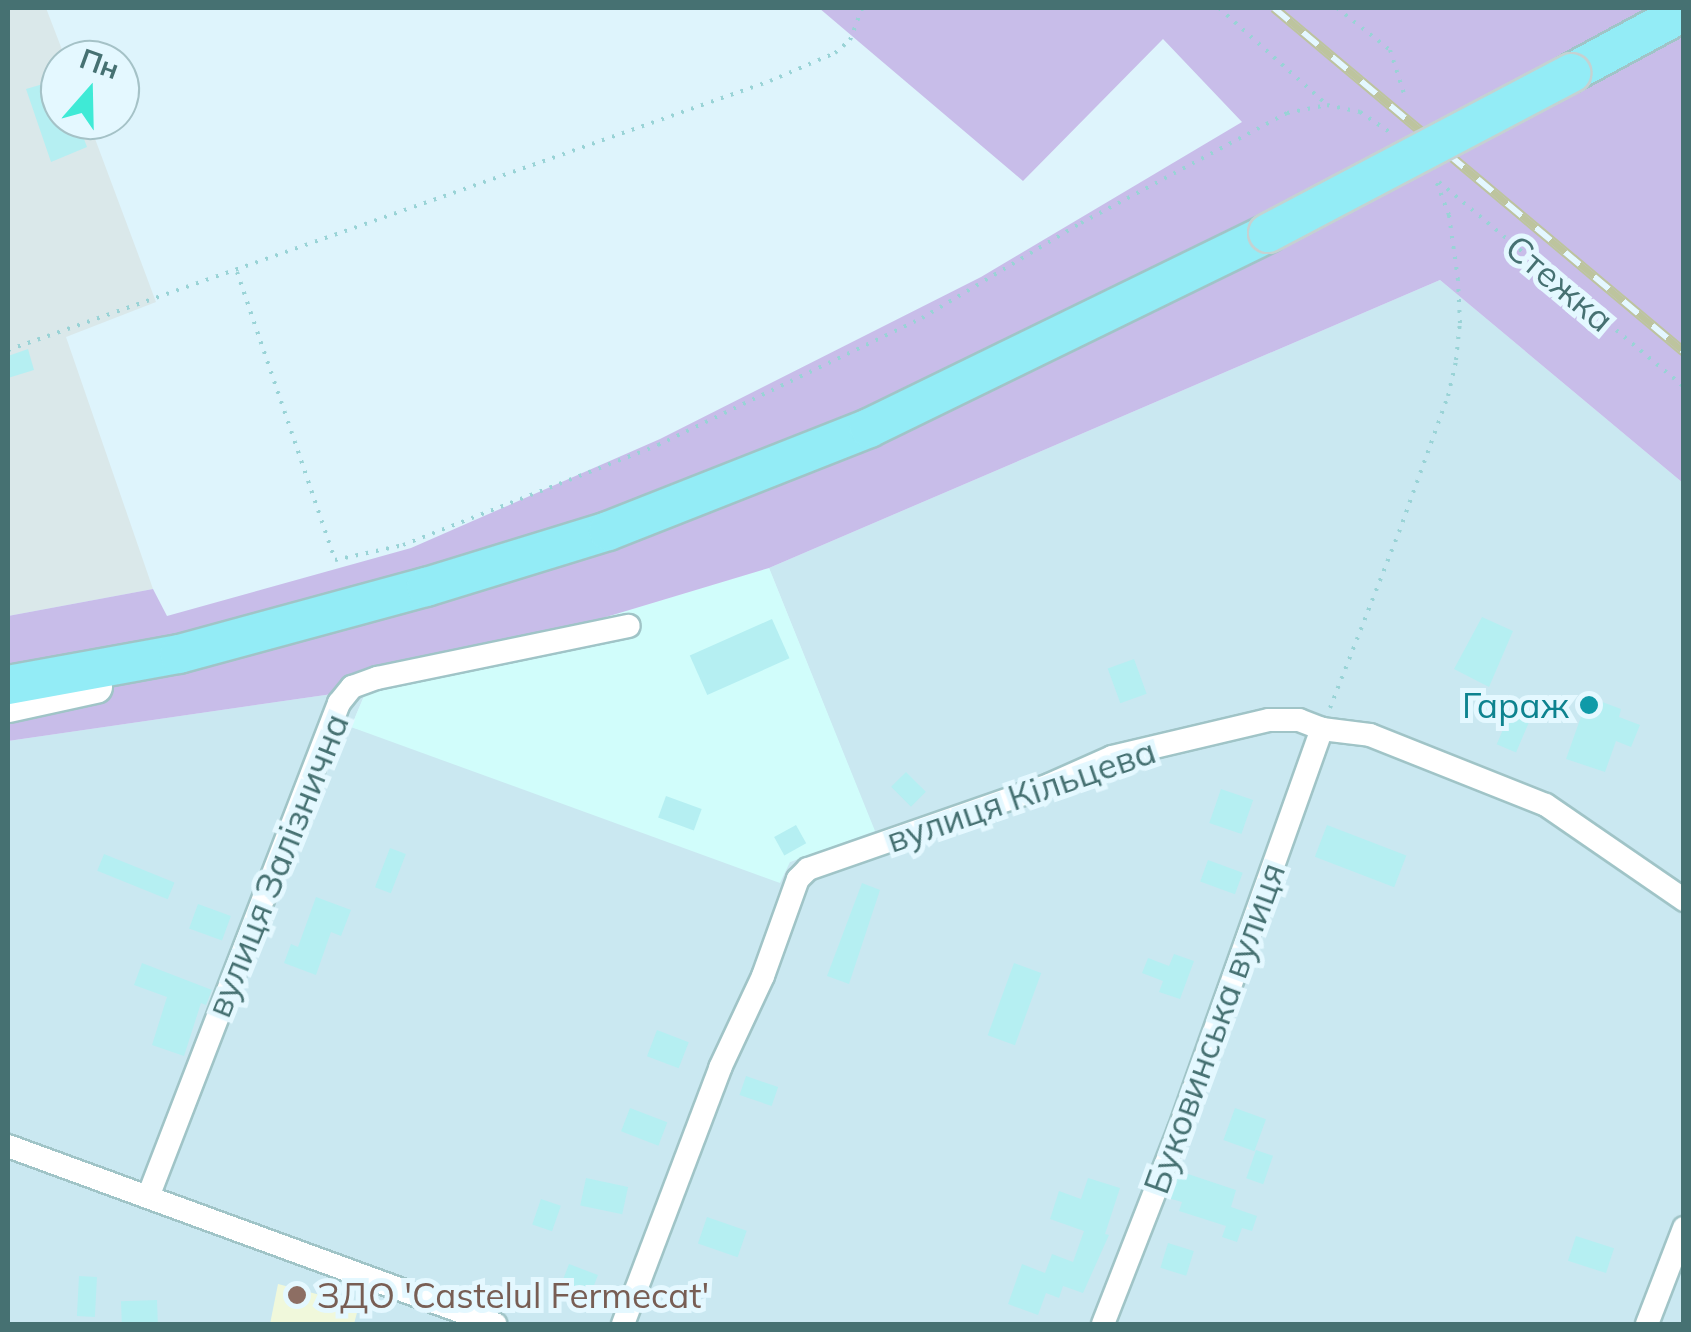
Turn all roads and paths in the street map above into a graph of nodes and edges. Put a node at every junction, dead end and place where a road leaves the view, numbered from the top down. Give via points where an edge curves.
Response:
1 (862, 8) edge
2 (1219, 8) edge
3 (1337, 8) edge
4 (1684, 12) edge
5 (1404, 94) dead end
6 (1327, 105) dead end
7 (1436, 178) dead end
8 (8, 350) edge
9 (1684, 387) edge
10 (630, 626) dead end
11 (179, 654) junction
12 (8, 685) edge
13 (8, 706) edge
14 (1322, 730) junction
15 (1684, 900) edge
16 (8, 1146) edge
17 (148, 1198) junction
18 (1684, 1228) edge
19 (494, 1324) edge
20 (622, 1324) edge
21 (1103, 1324) edge
22 (1647, 1324) edge

1 - 8 path via 850,40 835,53 770,81
2 - 6 path
3 - 5 path via 1390,50
4 - 11 highway, bridge via 1025,356 759,475 444,582
7 - 9 path, Стежка
10 - 17 street, вулиця Залізнична via 352,687 338,704
11 - 12 highway
11 - 13 main road via 146,676
14 - 15 street, вулиця Кільцева via 1370,735 1546,805
14 - 20 street, вулиця Кільцева via 1298,720 1269,720 1112,757 808,869 798,878 720,1068
14 - 21 street, Буковинська вулиця
16 - 17 street
17 - 19 street
18 - 22 street

